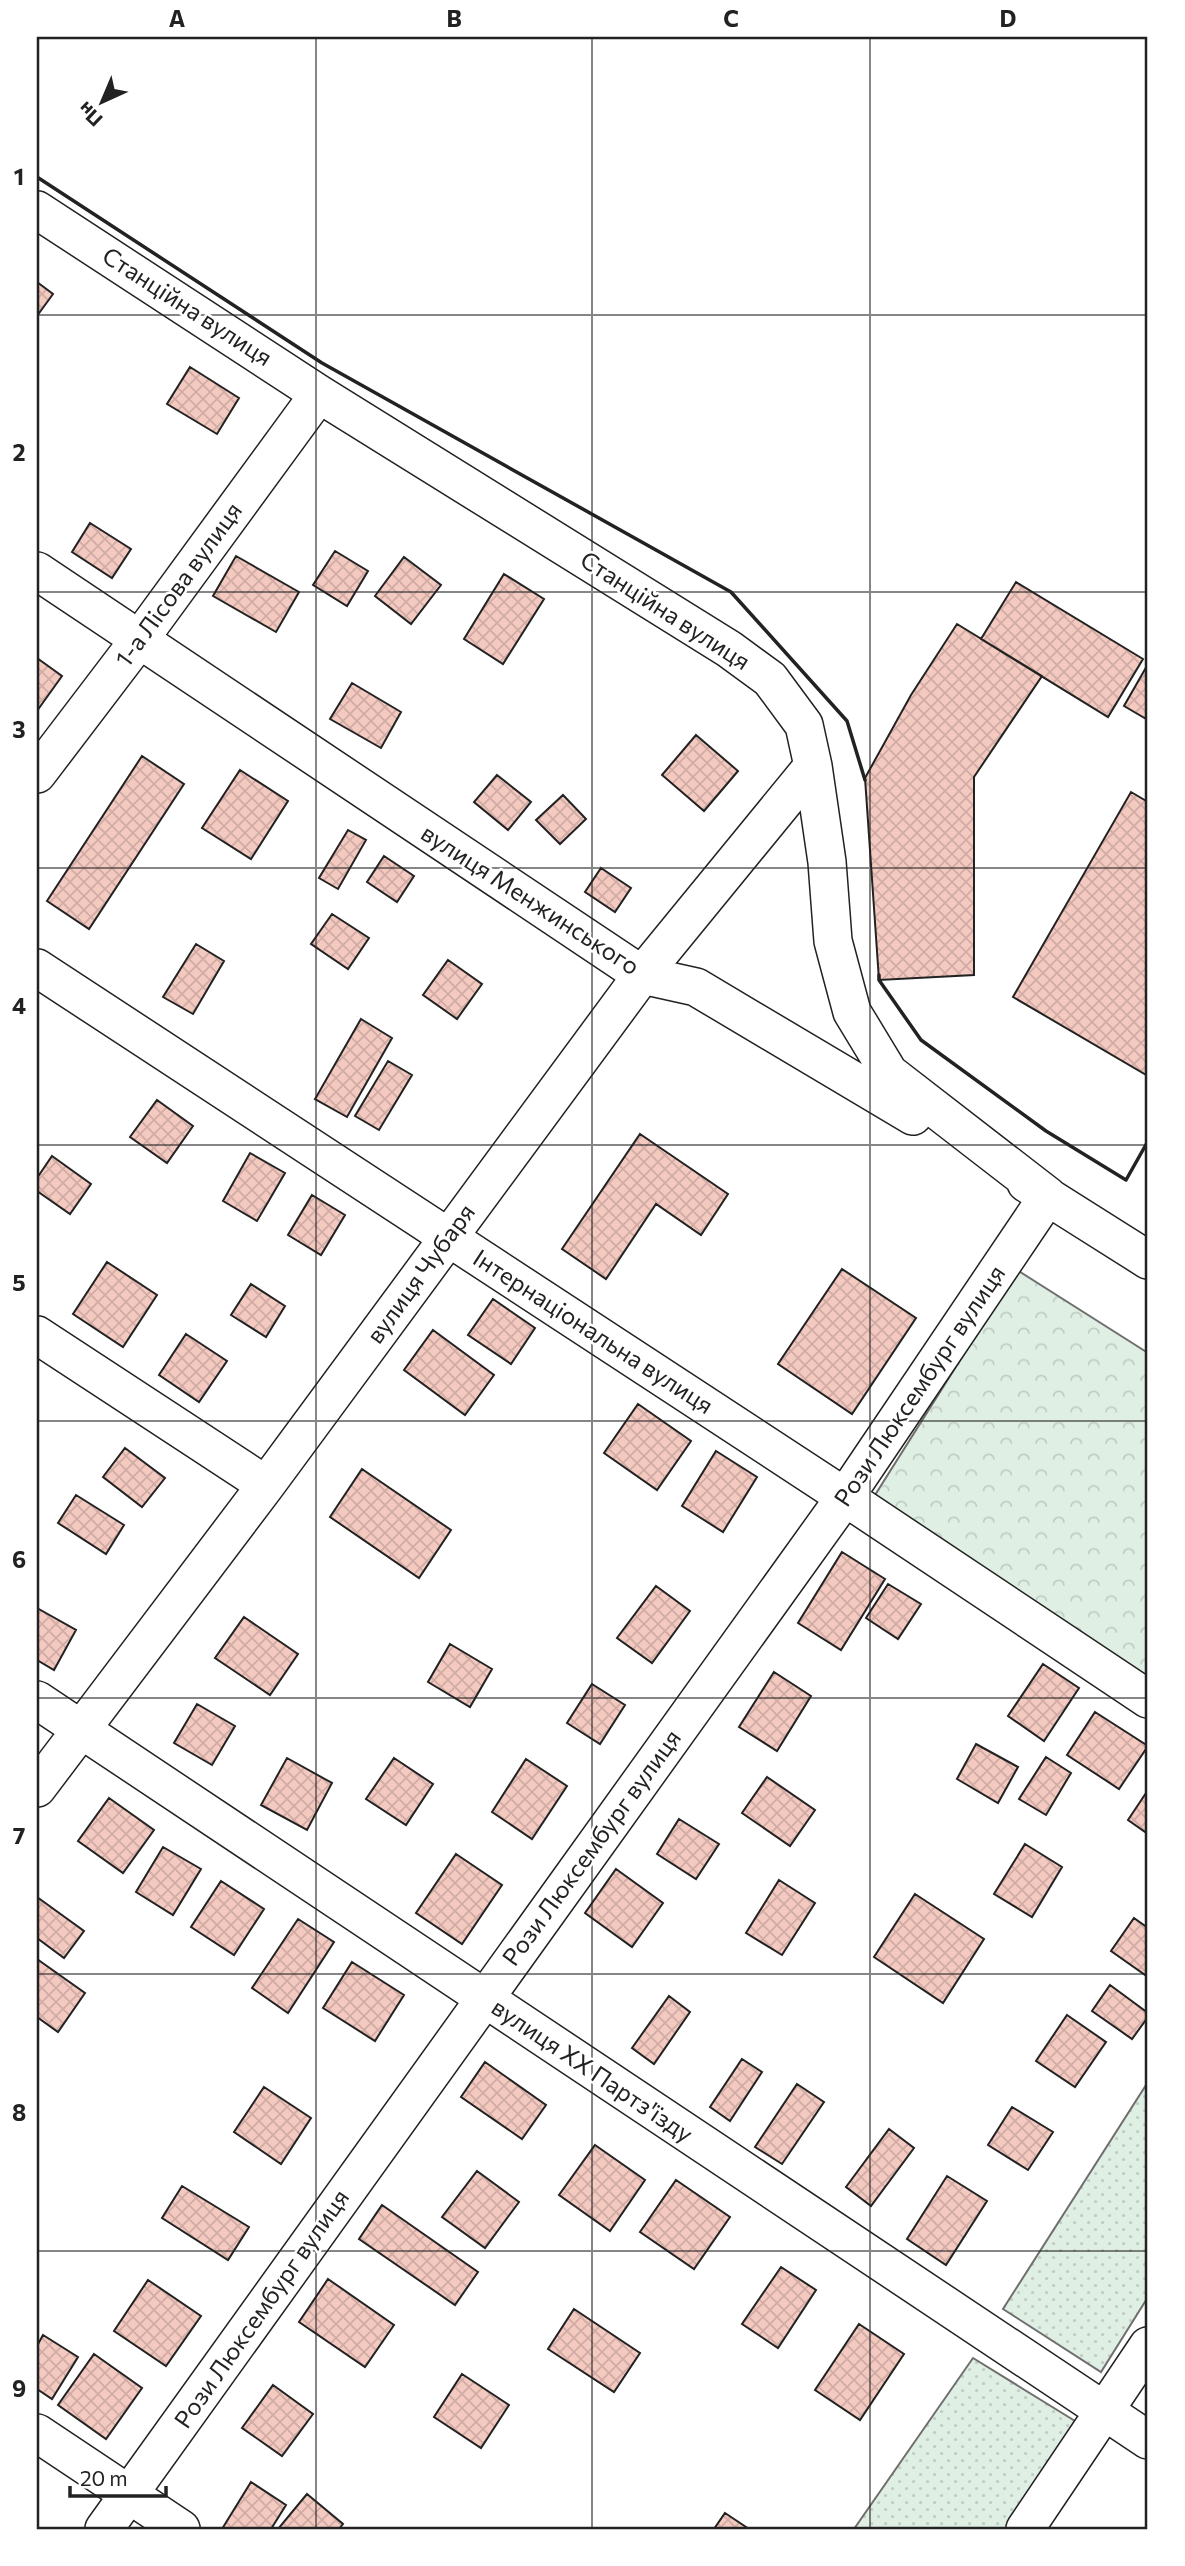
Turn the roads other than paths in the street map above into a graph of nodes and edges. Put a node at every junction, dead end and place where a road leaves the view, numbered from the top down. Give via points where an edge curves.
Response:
1 (37, 210) edge
2 (319, 394) junction
3 (37, 571) edge
4 (139, 640) junction
5 (813, 766) junction
6 (37, 774) edge
7 (37, 968) edge
8 (642, 975) junction
9 (1048, 1196) junction
10 (448, 1237) junction
11 (1148, 1260) edge
12 (37, 1335) edge
13 (266, 1485) junction
14 (845, 1497) junction
15 (1148, 1699) edge
16 (37, 1700) edge
17 (80, 1729) junction
18 (37, 1788) edge
19 (484, 1998) junction
20 (1148, 2346) edge
21 (1105, 2411) junction
22 (37, 2434) edge
23 (1148, 2440) edge
24 (130, 2495) junction
25 (104, 2529) edge
26 (181, 2529) edge
27 (1025, 2529) edge

1 - 2 street, Станційна вулиця
2 - 4 street, 1-а Лісова вулиця
2 - 5 street, Станційна вулиця via 770,679 804,725
3 - 4 street, вулиця Менжинського
4 - 6 street, 1-а Лісова вулиця
4 - 8 street, вулиця Менжинського
5 - 8 street, вулиця Чубаря
5 - 9 street, Станційна вулиця via 833,941 852,1012 889,1073
7 - 10 street, Інтернаціональна вулиця
8 - 9 street, вулиця Менжинського via 696,987
8 - 10 street, вулиця Чубаря
9 - 11 street, вулиця Менжинського
9 - 14 street, Рози Люксембург вулиця
10 - 13 street, вулиця Чубаря
10 - 14 street, Інтернаціональна вулиця
12 - 13 street
13 - 17 street, вулиця Чубаря
14 - 15 street, Інтернаціональна вулиця
14 - 19 street, Рози Люксембург вулиця
16 - 17 street, вулиця XX Партз'їзду
17 - 18 street, вулиця Чубаря
17 - 19 street, вулиця XX Партз'їзду
19 - 21 street, вулиця XX Партз'їзду
19 - 24 street, Рози Люксембург вулиця
20 - 21 street
21 - 23 street, вулиця XX Партз'їзду
21 - 27 street
22 - 24 street
24 - 25 street, Рози Люксембург вулиця
24 - 26 street

